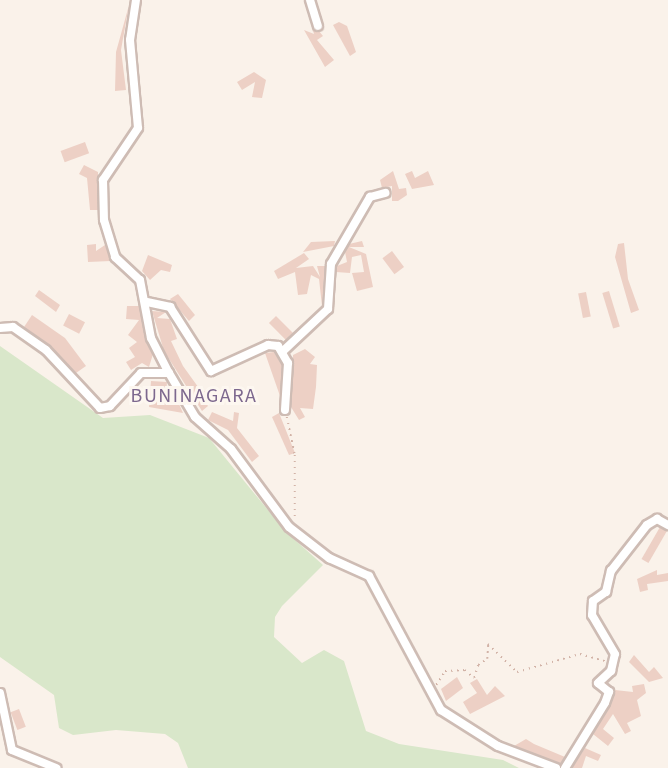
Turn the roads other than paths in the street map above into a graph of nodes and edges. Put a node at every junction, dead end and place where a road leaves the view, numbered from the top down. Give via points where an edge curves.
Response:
1 (136, 0) edge
2 (310, 0) edge
3 (318, 27) dead end
4 (385, 193) dead end
5 (147, 302) junction
6 (0, 328) edge
7 (282, 352) junction
8 (169, 373) junction
9 (285, 410) road end
10 (668, 525) edge
11 (0, 693) edge
12 (56, 768) edge
13 (556, 768) edge
14 (565, 768) edge

1 - 5 street via 130,40 138,128 129,148 105,174 102,195 113,252 140,280
2 - 3 street
4 - 7 street via 370,197 331,264 328,309
5 - 7 street via 170,307 211,371 268,345
5 - 8 street via 152,338
6 - 8 street via 13,327 46,350 100,408 110,406 141,373
7 - 9 street via 288,363
8 - 13 street via 195,417 231,449 265,499 298,535 337,563 369,576 441,710 460,725
10 - 14 street via 657,519 647,525 617,562 606,592 592,602 592,615 615,651 611,671 598,683 609,692
11 - 12 street via 12,750

